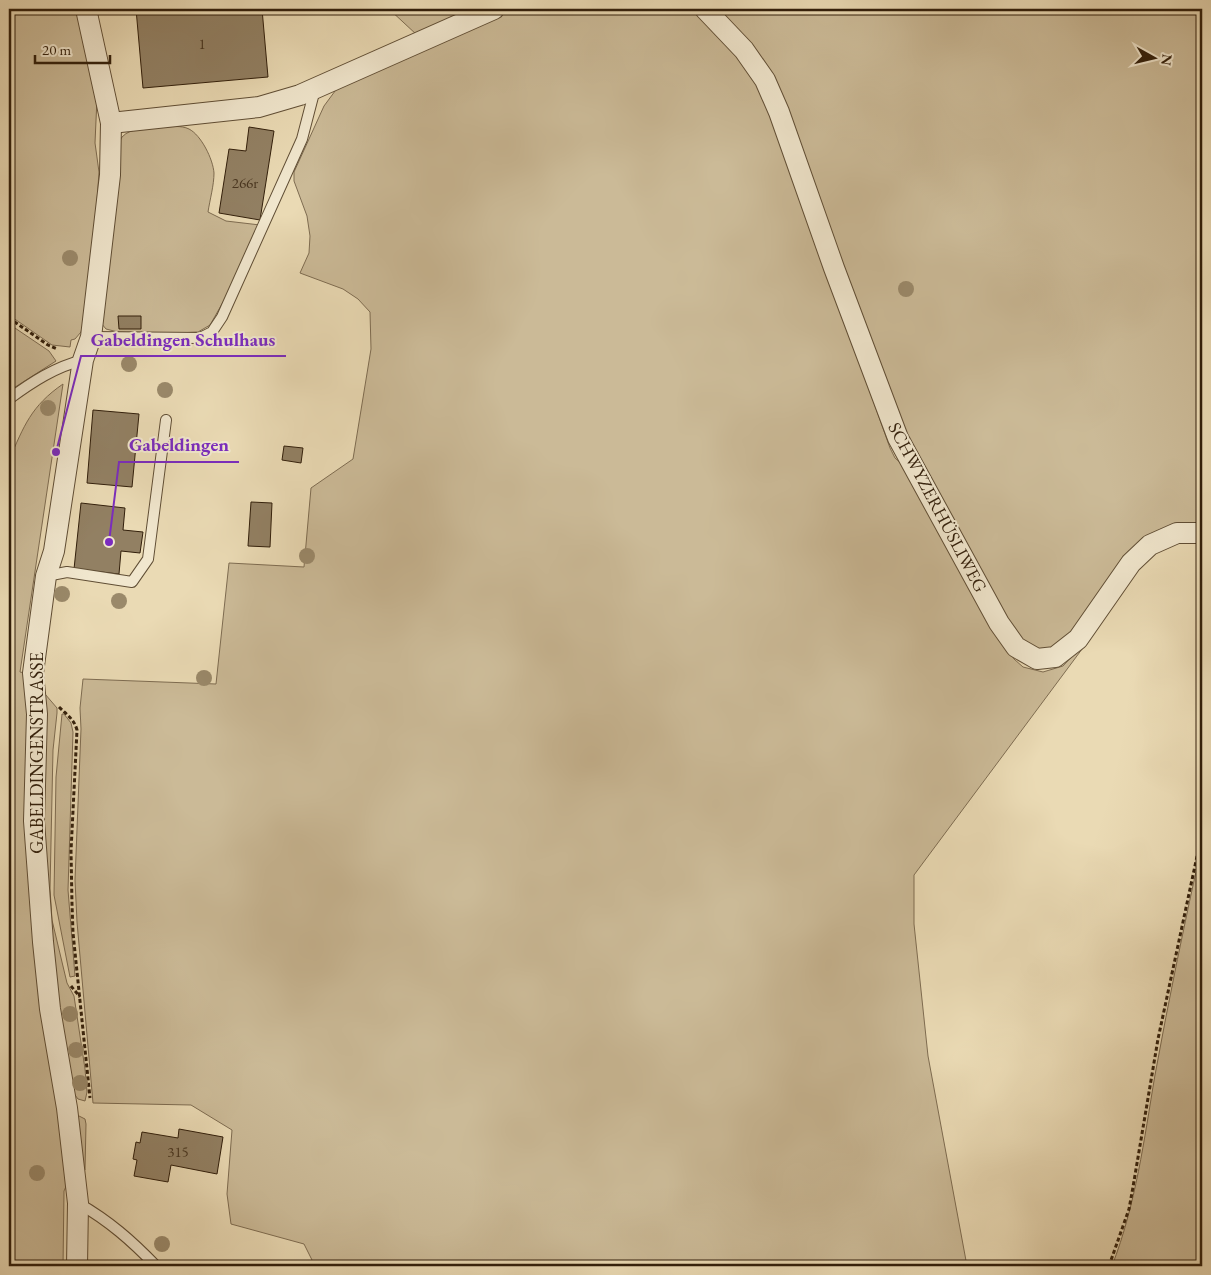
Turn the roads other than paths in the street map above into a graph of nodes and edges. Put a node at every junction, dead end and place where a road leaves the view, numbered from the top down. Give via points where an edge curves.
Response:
1 (86, 9) edge
2 (494, 9) edge
3 (705, 9) edge
4 (315, 89) junction
5 (111, 124) junction
6 (91, 337) junction
7 (83, 360) junction
8 (9, 399) edge
9 (166, 420) dead end
10 (1202, 533) edge
11 (46, 576) junction
12 (78, 1203) junction
13 (77, 1266) edge
14 (156, 1266) edge

1 - 5 street, GABELDINGENSTRASSE
2 - 4 street
3 - 10 street, SCHWYZERHÜSLIWEG via 744,50 764,80 779,112 898,438 999,623 1016,647 1037,659 1055,657 1078,639 1131,564 1150,545 1177,533
4 - 5 street via 260,107
4 - 6 lane via 302,139 222,317 212,332 200,338
5 - 6 street, GABELDINGENSTRASSE via 110,175
6 - 7 street, GABELDINGENSTRASSE
7 - 8 lane via 39,378
7 - 11 street, GABELDINGENSTRASSE via 54,551
9 - 11 lane via 148,559 132,582 67,572
11 - 12 street, GABELDINGENSTRASSE via 33,673 37,729 34,821 48,990
12 - 13 street, GABELDINGENSTRASSE
12 - 14 lane via 131,1240

